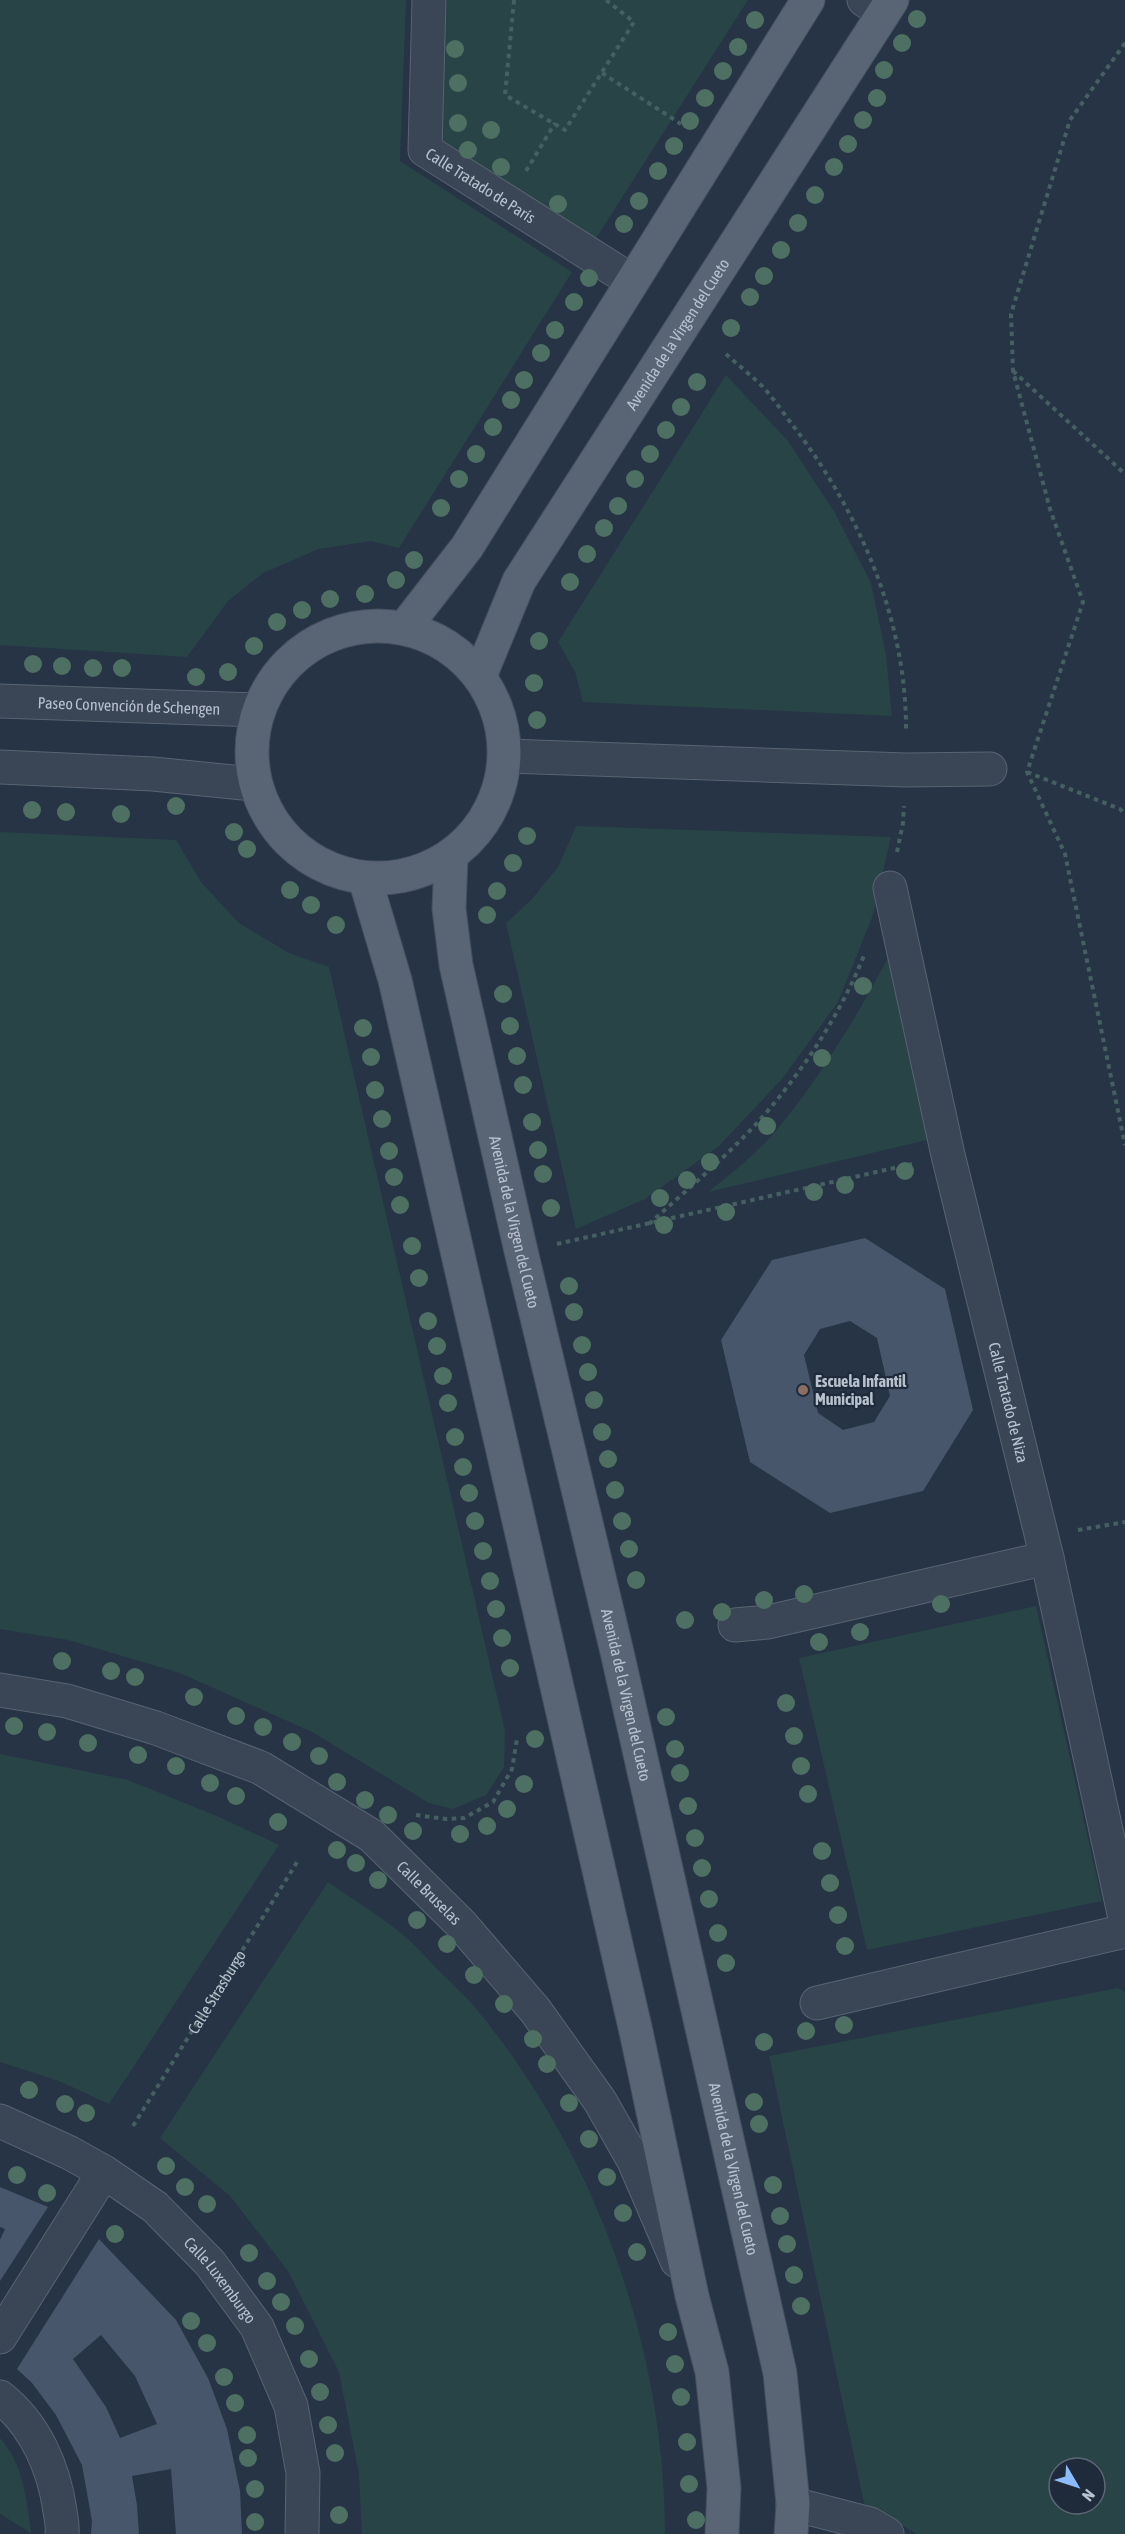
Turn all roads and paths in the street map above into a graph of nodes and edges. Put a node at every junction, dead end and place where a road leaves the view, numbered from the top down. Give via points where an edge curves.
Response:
1 (429, 0) edge
2 (513, 0) edge
3 (606, 0) edge
4 (808, 0) edge
5 (879, 4) edge
6 (1125, 43) edge
7 (602, 73) junction
8 (555, 123) junction
9 (681, 124) dead end
10 (508, 203) junction
11 (632, 281) junction
12 (1013, 370) junction
13 (1125, 474) edge
14 (405, 627) junction
15 (480, 676) junction
16 (0, 701) edge
17 (257, 710) junction
18 (505, 756) junction
19 (0, 767) edge
20 (990, 769) dead end
21 (1027, 772) junction
22 (254, 784) junction
23 (1125, 814) edge
24 (451, 857) junction
25 (365, 879) junction
26 (890, 888) dead end
27 (1125, 1145) edge
28 (948, 1155) junction
29 (521, 1251) junction
30 (1125, 1522) edge
31 (1045, 1547) junction
32 (735, 1626) dead end
33 (0, 1690) edge
34 (517, 1739) dead end
35 (416, 1815) dead end
36 (299, 1860) dead end
37 (1125, 1918) edge
38 (1125, 1931) edge
39 (817, 2003) dead end
40 (0, 2121) edge
41 (133, 2127) dead end
42 (104, 2172) junction
43 (692, 2296) junction
44 (0, 2337) edge
45 (0, 2397) edge
46 (792, 2519) edge
47 (62, 2534) edge
48 (302, 2534) edge
49 (722, 2534) edge
50 (887, 2534) edge

1 - 10 street, Calle Tratado de París via 426,150
2 - 8 path via 505,95
3 - 7 path via 634,22
4 - 11 main road
5 - 15 main road, Avenida de la Virgen del Cueto via 519,581
6 - 12 path via 1070,120 1011,314
7 - 8 path via 565,130
7 - 9 path
8 - 10 path
10 - 11 street, Calle Tratado de París
11 - 14 main road via 467,547
12 - 13 path
12 - 21 path via 1050,509 1083,602
14 - 15 main road via 451,647
14 - 17 main road via 335,631 284,666
15 - 18 main road via 502,722
16 - 17 street, Paseo Convención de Schengen
17 - 22 main road via 250,749
18 - 20 street via 906,770
18 - 24 main road via 487,818
19 - 22 street via 153,774
21 - 23 path
21 - 27 path via 1065,854
22 - 25 main road via 272,824 316,864
24 - 25 main road via 412,875
24 - 29 main road, Avenida de la Virgen del Cueto via 449,909 456,965
25 - 43 main road via 395,980 634,2024
26 - 28 street, Calle Tratado de Niza
28 - 29 path
28 - 31 street, Calle Tratado de Niza
29 - 46 main road, Avenida de la Virgen del Cueto via 617,1652 780,2373
30 - 31 path
31 - 32 street via 768,1623
31 - 37 street, Calle Tratado de Niza
33 - 43 street, Calle Bruselas via 67,1701 156,1728 261,1768 372,1836 461,1924 513,1984 600,2102 634,2161
34 - 35 path via 512,1769 493,1802 464,1818
36 - 41 path, Calle Strasburgo
38 - 39 street
40 - 42 street, Calle Luxemburgo
42 - 44 street
42 - 48 street, Calle Luxemburgo via 155,2207 210,2263 257,2327 291,2406 303,2473
43 - 49 main road via 712,2372 724,2488
45 - 47 street via 13,2407 39,2443 56,2485
46 - 50 street via 870,2524

